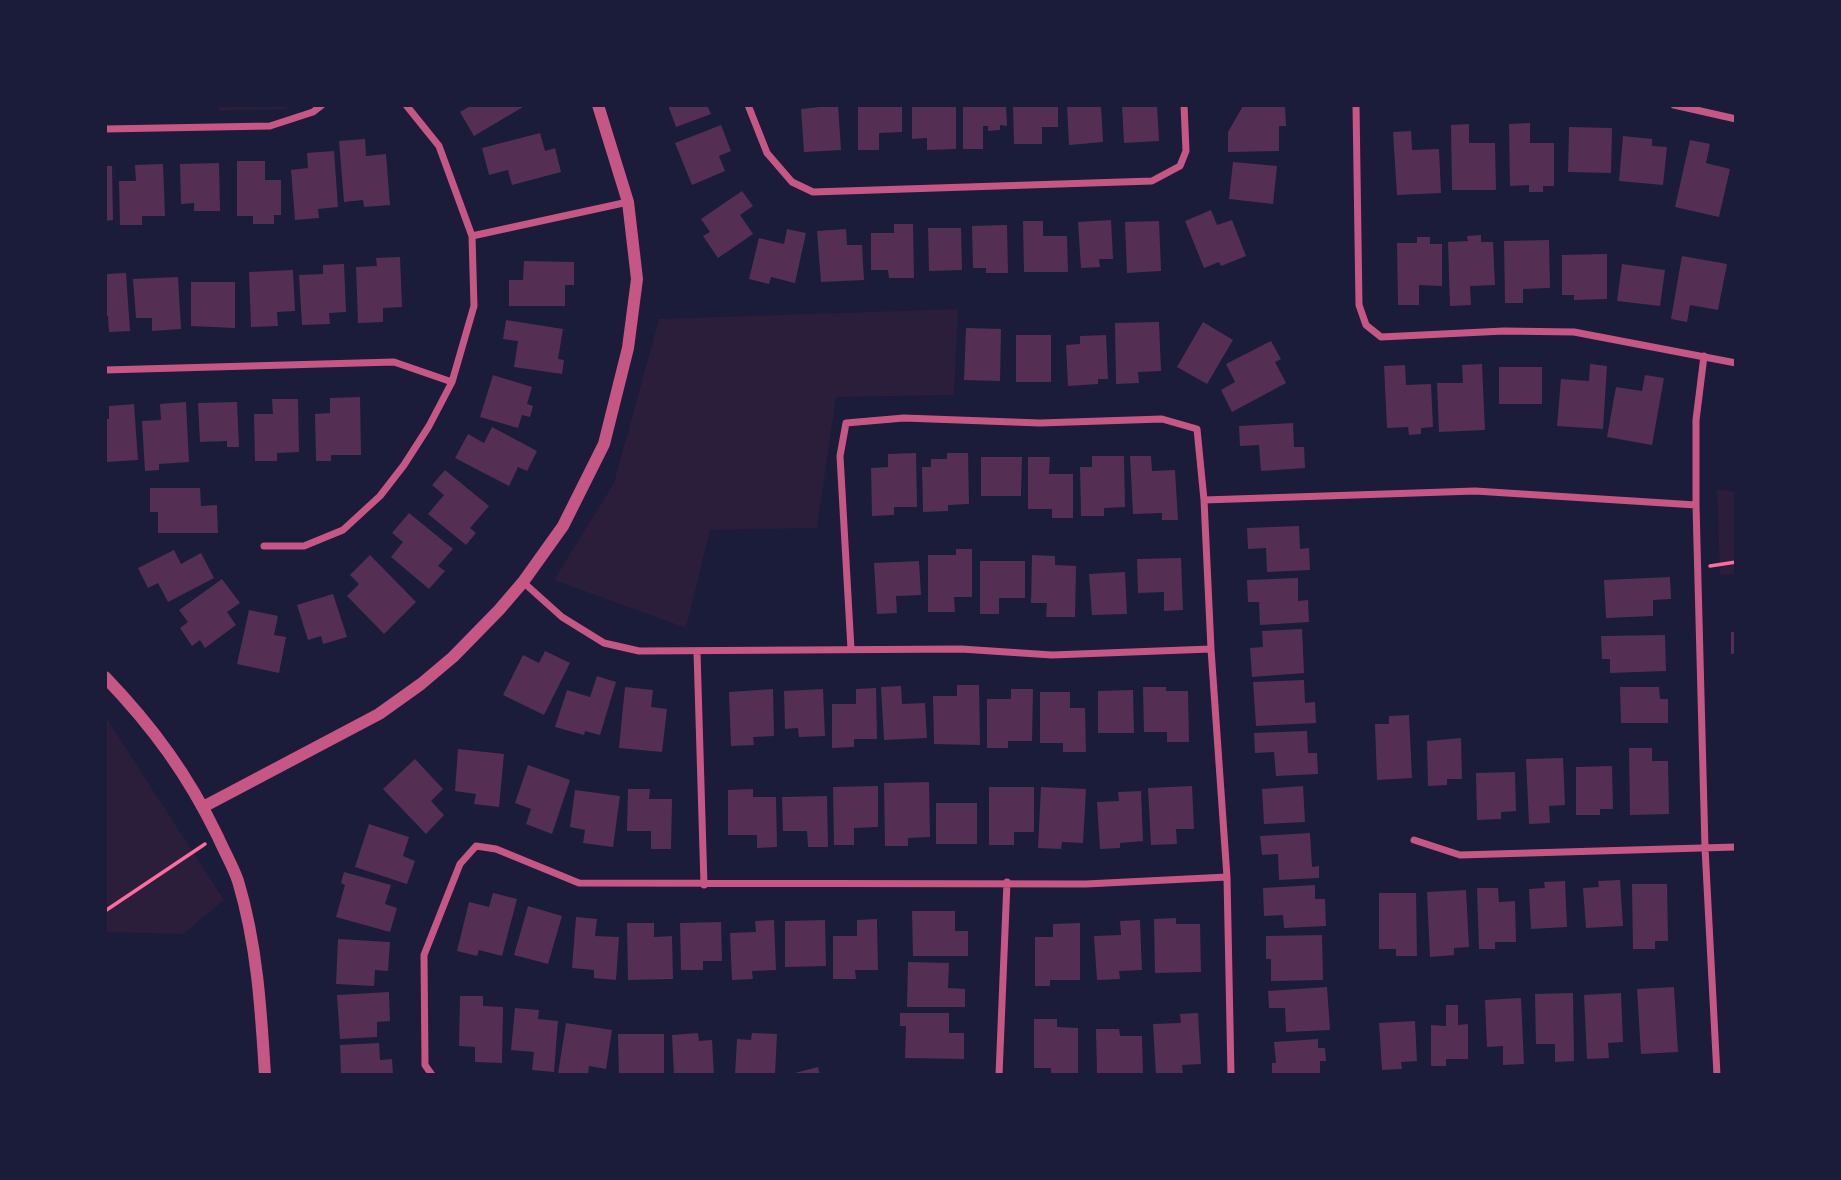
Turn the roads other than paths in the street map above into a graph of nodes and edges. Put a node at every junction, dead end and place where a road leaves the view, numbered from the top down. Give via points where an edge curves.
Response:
1 (322, 105) edge
2 (406, 105) edge
3 (598, 105) edge
4 (748, 105) edge
5 (1184, 105) edge
6 (1356, 105) edge
7 (1674, 105) edge
8 (1736, 119) edge
9 (105, 128) edge
10 (628, 202) junction
11 (472, 236) junction
12 (1704, 356) junction
13 (1736, 363) edge
14 (105, 370) edge
15 (452, 382) junction
16 (1204, 500) junction
17 (1696, 505) junction
18 (264, 546) dead end
19 (523, 582) junction
20 (850, 649) junction
21 (1211, 649) junction
22 (697, 652) junction
23 (105, 677) edge
24 (203, 807) junction
25 (1414, 840) dead end
26 (1736, 847) edge
27 (1705, 848) junction
28 (1227, 877) junction
29 (1007, 882) junction
30 (704, 885) junction
31 (265, 1075) edge
32 (432, 1075) edge
33 (999, 1075) edge
34 (1231, 1075) edge
35 (1717, 1075) edge

1 - 9 street via 270,126
2 - 11 street via 439,146
3 - 10 street
4 - 5 street via 767,153 792,182 813,192 1152,181 1180,166 1186,151
6 - 12 street via 1359,304 1366,325 1381,337 1574,332
7 - 8 street
10 - 11 street
10 - 19 street via 637,279 628,348 604,444 563,526
11 - 15 street via 474,306
12 - 13 street
12 - 17 street via 1696,420
14 - 15 street via 394,362
15 - 18 street via 404,465 380,496 343,530 304,546
16 - 17 street via 1475,491
16 - 20 street via 1197,429 1162,419 1040,423 904,418 846,423 840,456
16 - 21 street
17 - 27 street
19 - 22 street via 562,617 604,643 639,651
19 - 24 street via 453,657 421,684 379,713
20 - 21 street via 1052,655
20 - 22 street
21 - 28 street
22 - 30 street
23 - 24 street via 146,720
24 - 31 street via 237,878 250,929 260,991
25 - 27 street via 1460,855
26 - 27 street
27 - 35 street
28 - 29 street via 1086,884
28 - 34 street
29 - 30 street
29 - 33 street
30 - 32 street via 579,883 496,849 475,846 460,864 424,955 425,1065

